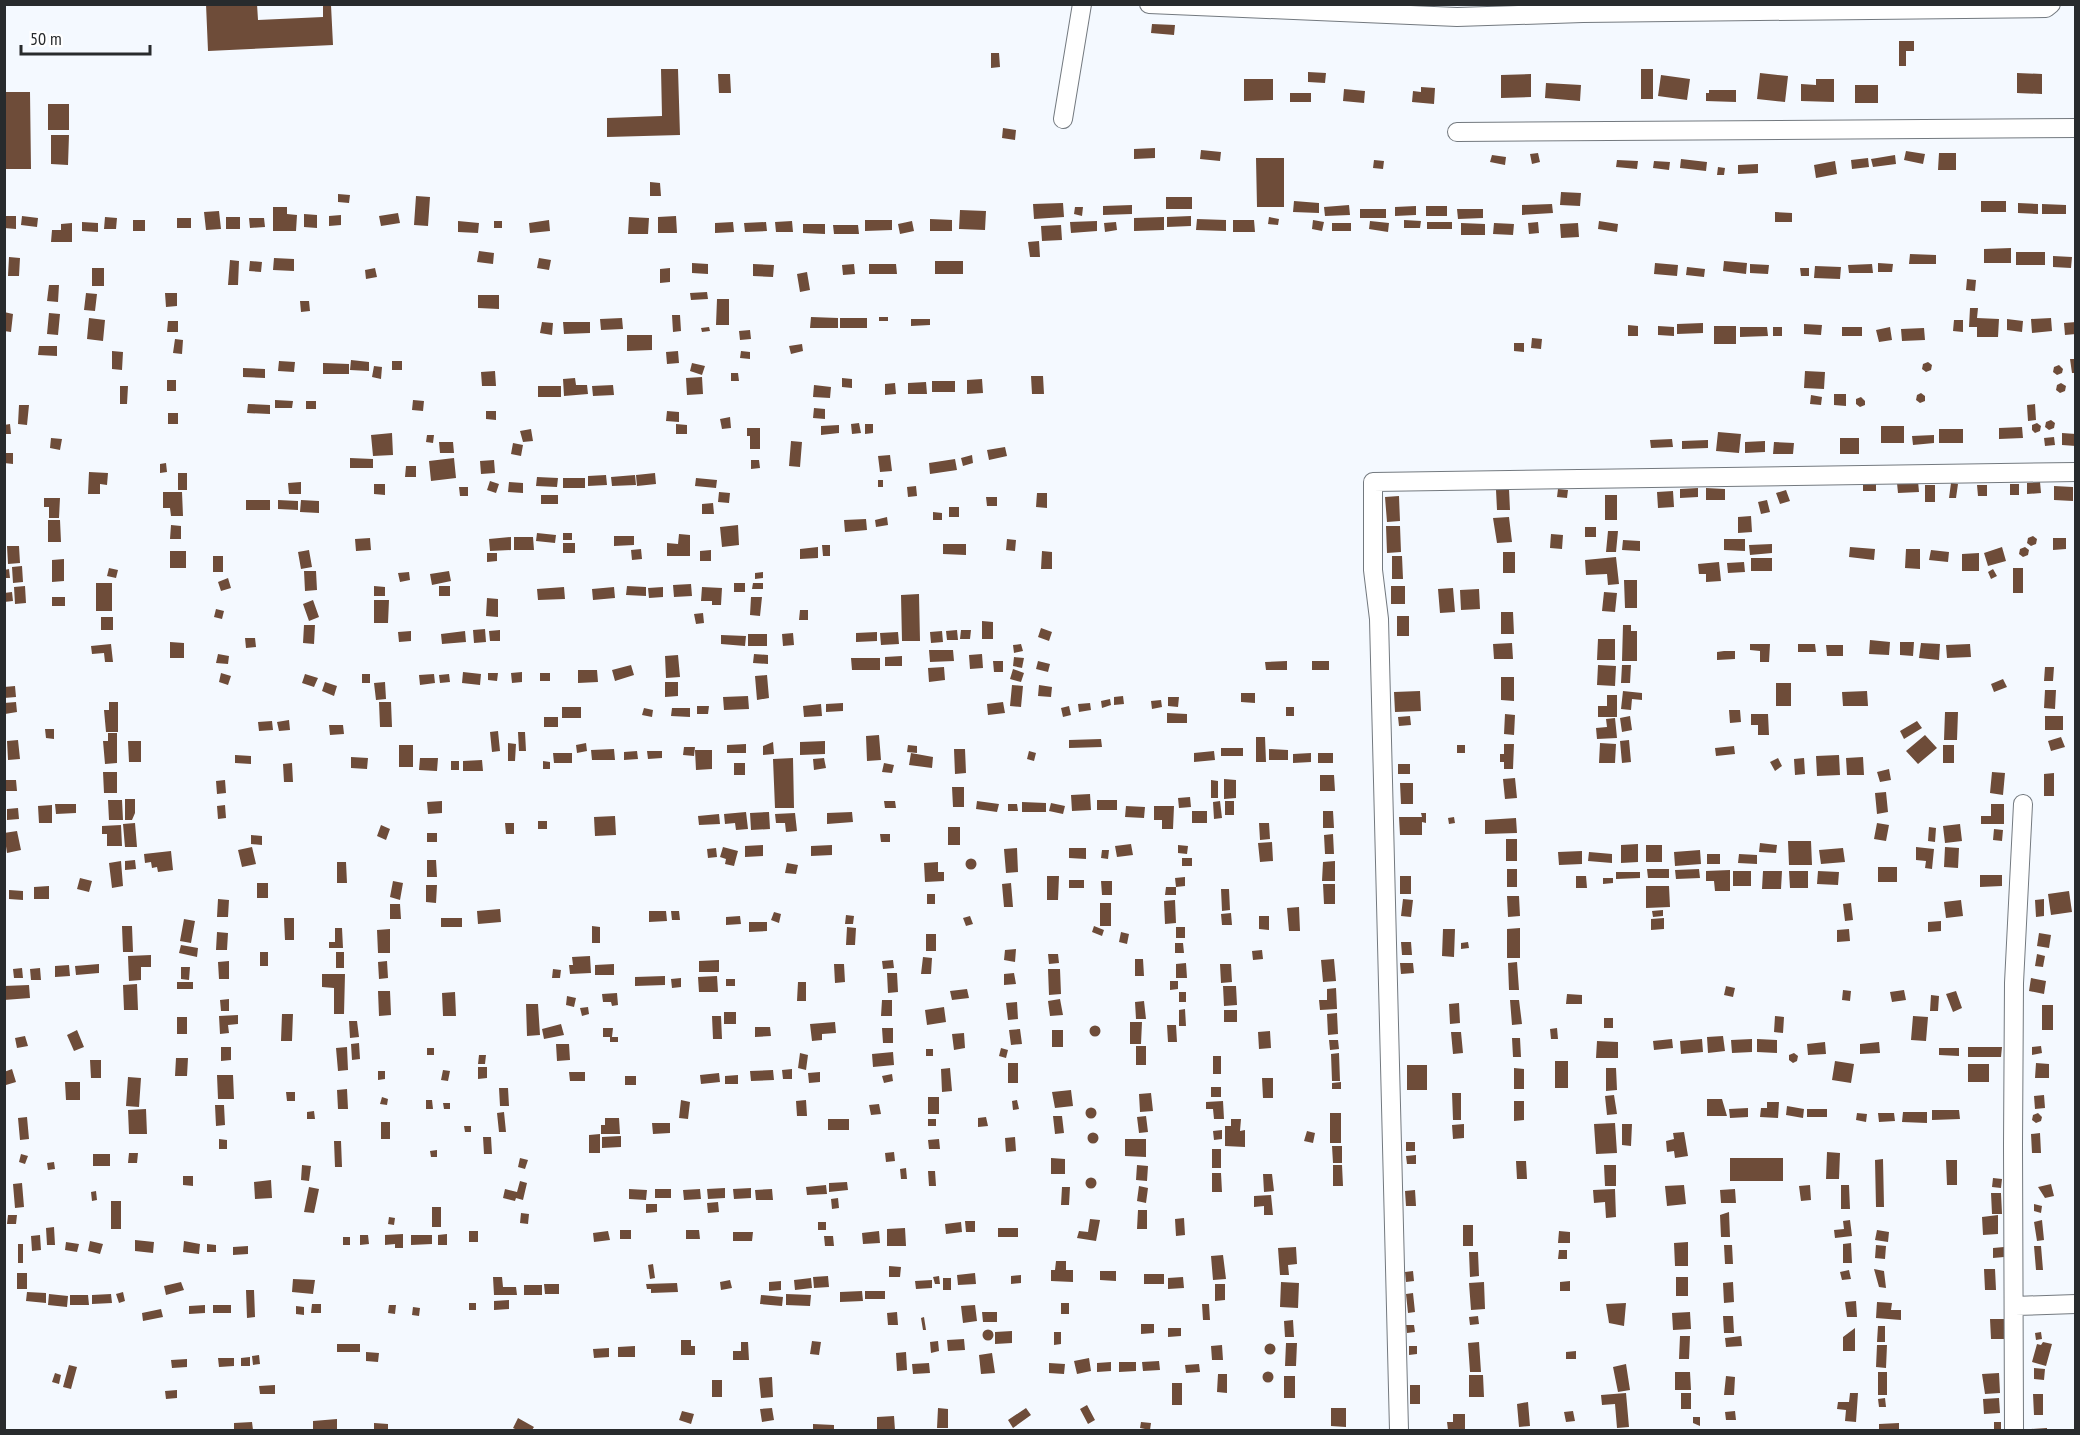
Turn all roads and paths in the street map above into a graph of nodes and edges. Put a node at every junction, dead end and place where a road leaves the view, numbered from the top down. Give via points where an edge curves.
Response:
1 (1082, 4) edge
2 (1149, 4) edge
3 (2051, 4) edge
4 (1064, 119) dead end
5 (2076, 128) edge
6 (1457, 132) dead end
7 (2076, 472) edge
8 (2022, 804) dead end
9 (2076, 1304) edge
10 (2015, 1306) junction
11 (1400, 1431) edge
12 (2014, 1431) edge

1 - 4 street
2 - 3 street via 1457,17 2046,8
5 - 6 street
7 - 11 street via 1373,482
8 - 10 street via 2014,983
9 - 10 street
10 - 12 street

